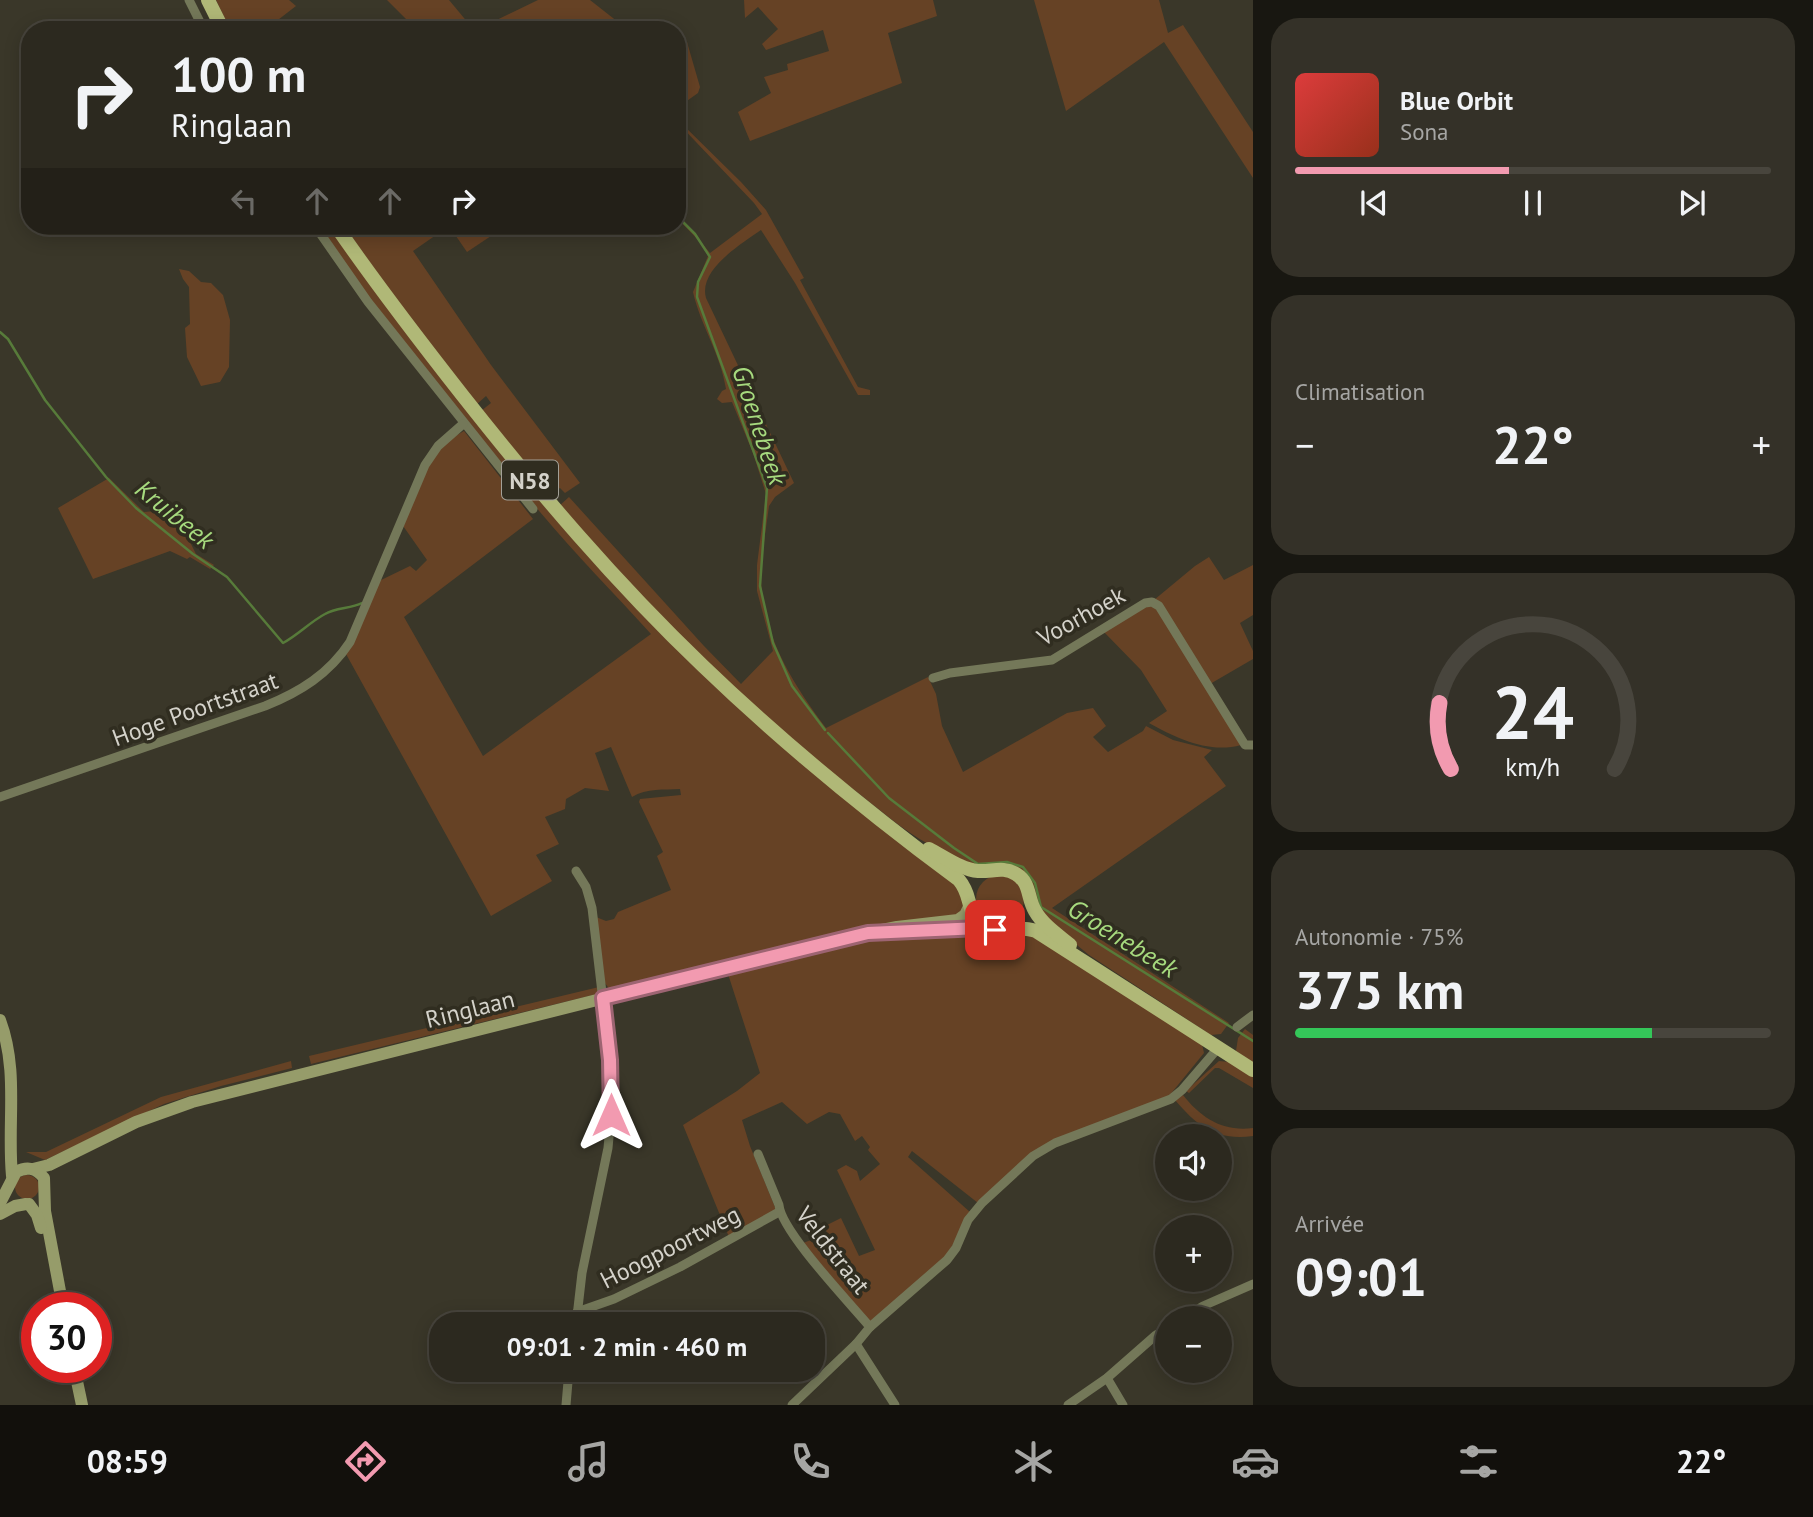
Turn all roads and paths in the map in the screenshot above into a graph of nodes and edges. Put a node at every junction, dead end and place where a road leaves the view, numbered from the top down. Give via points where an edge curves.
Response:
1 (189, 0) edge
2 (208, 0) edge
3 (200, 21) edge
4 (218, 21) edge
5 (321, 235) edge
6 (342, 235) edge
7 (463, 424) junction
8 (533, 509) dead end
9 (933, 678) dead end
10 (1253, 745) edge
11 (0, 797) edge
12 (886, 823) junction
13 (993, 870) junction
14 (576, 871) dead end
15 (970, 902) junction
16 (1031, 903) junction
17 (1001, 929) junction
18 (868, 933) junction
19 (1115, 981) junction
20 (603, 998) junction
21 (1253, 1015) edge
22 (0, 1020) edge
23 (1237, 1027) dead end
24 (1219, 1048) junction
25 (1253, 1070) edge
26 (12, 1129) junction
27 (89, 1145) junction
28 (758, 1154) dead end
29 (30, 1168) junction
30 (11, 1182) junction
31 (45, 1188) junction
32 (0, 1203) edge
33 (27, 1204) junction
34 (779, 1212) junction
35 (0, 1214) edge
36 (57, 1275) junction
37 (1253, 1284) edge
38 (60, 1292) edge
39 (1203, 1306) edge
40 (577, 1312) joint
41 (870, 1326) junction
42 (1155, 1338) edge
43 (856, 1344) junction
44 (1107, 1378) junction
45 (568, 1382) edge
46 (77, 1383) edge
47 (82, 1405) edge
48 (566, 1405) edge
49 (792, 1405) edge
50 (895, 1405) edge
51 (1068, 1405) edge
52 (1123, 1405) edge

1 - 3 street
2 - 4 main road
5 - 7 street
6 - 12 main road, N58 via 483,421 601,562 704,667 795,750
7 - 8 street
7 - 11 street, Hoge Poortstraat via 425,465 350,642 333,666 289,696 265,706
9 - 10 street, Voorhoek via 1052,660 1152,602 1159,606 1245,746
12 - 13 main road, N58 via 966,867
12 - 15 main road, N58 via 959,880
13 - 15 main road via 976,880
13 - 16 main road via 1013,872 1021,878 1028,886
14 - 20 street, Hoogpoortweg via 592,908
15 - 17 main road via 984,925
15 - 18 main road, Ringlaan via 958,920
16 - 17 main road via 1017,925
16 - 19 main road via 1043,921
17 - 18 main road, Ringlaan
17 - 19 main road via 1035,931
18 - 20 main road, Ringlaan
19 - 24 main road
20 - 27 main road, Ringlaan via 202,1099 146,1118
20 - 40 street, Hoogpoortweg via 610,1060 610,1126
21 - 23 street
22 - 26 main road via 11,1072
24 - 25 main road
24 - 41 street, Veldstraat via 1176,1096 1075,1134 1033,1156 974,1211 947,1260
26 - 29 main road via 19,1157
26 - 30 main road
27 - 29 main road, Ringlaan via 49,1165
27 - 31 main road, Ringlaan via 54,1173
28 - 34 street, Veldstraat
29 - 30 main road, Ringlaan via 16,1172
29 - 31 main road via 44,1178
30 - 32 main road, Ringlaan
30 - 33 main road via 12,1196
31 - 33 main road, Ringlaan via 39,1200
31 - 36 main road
33 - 35 main road, Ringlaan
33 - 36 main road via 37,1215
34 - 40 street, Hoogpoortweg via 680,1267
34 - 41 street, Veldstraat
36 - 38 main road
37 - 39 street
41 - 43 street, Veldstraat
42 - 44 street
43 - 49 street, Veldstraat
43 - 50 street
44 - 51 street
44 - 52 street
45 - 48 street
46 - 47 main road

